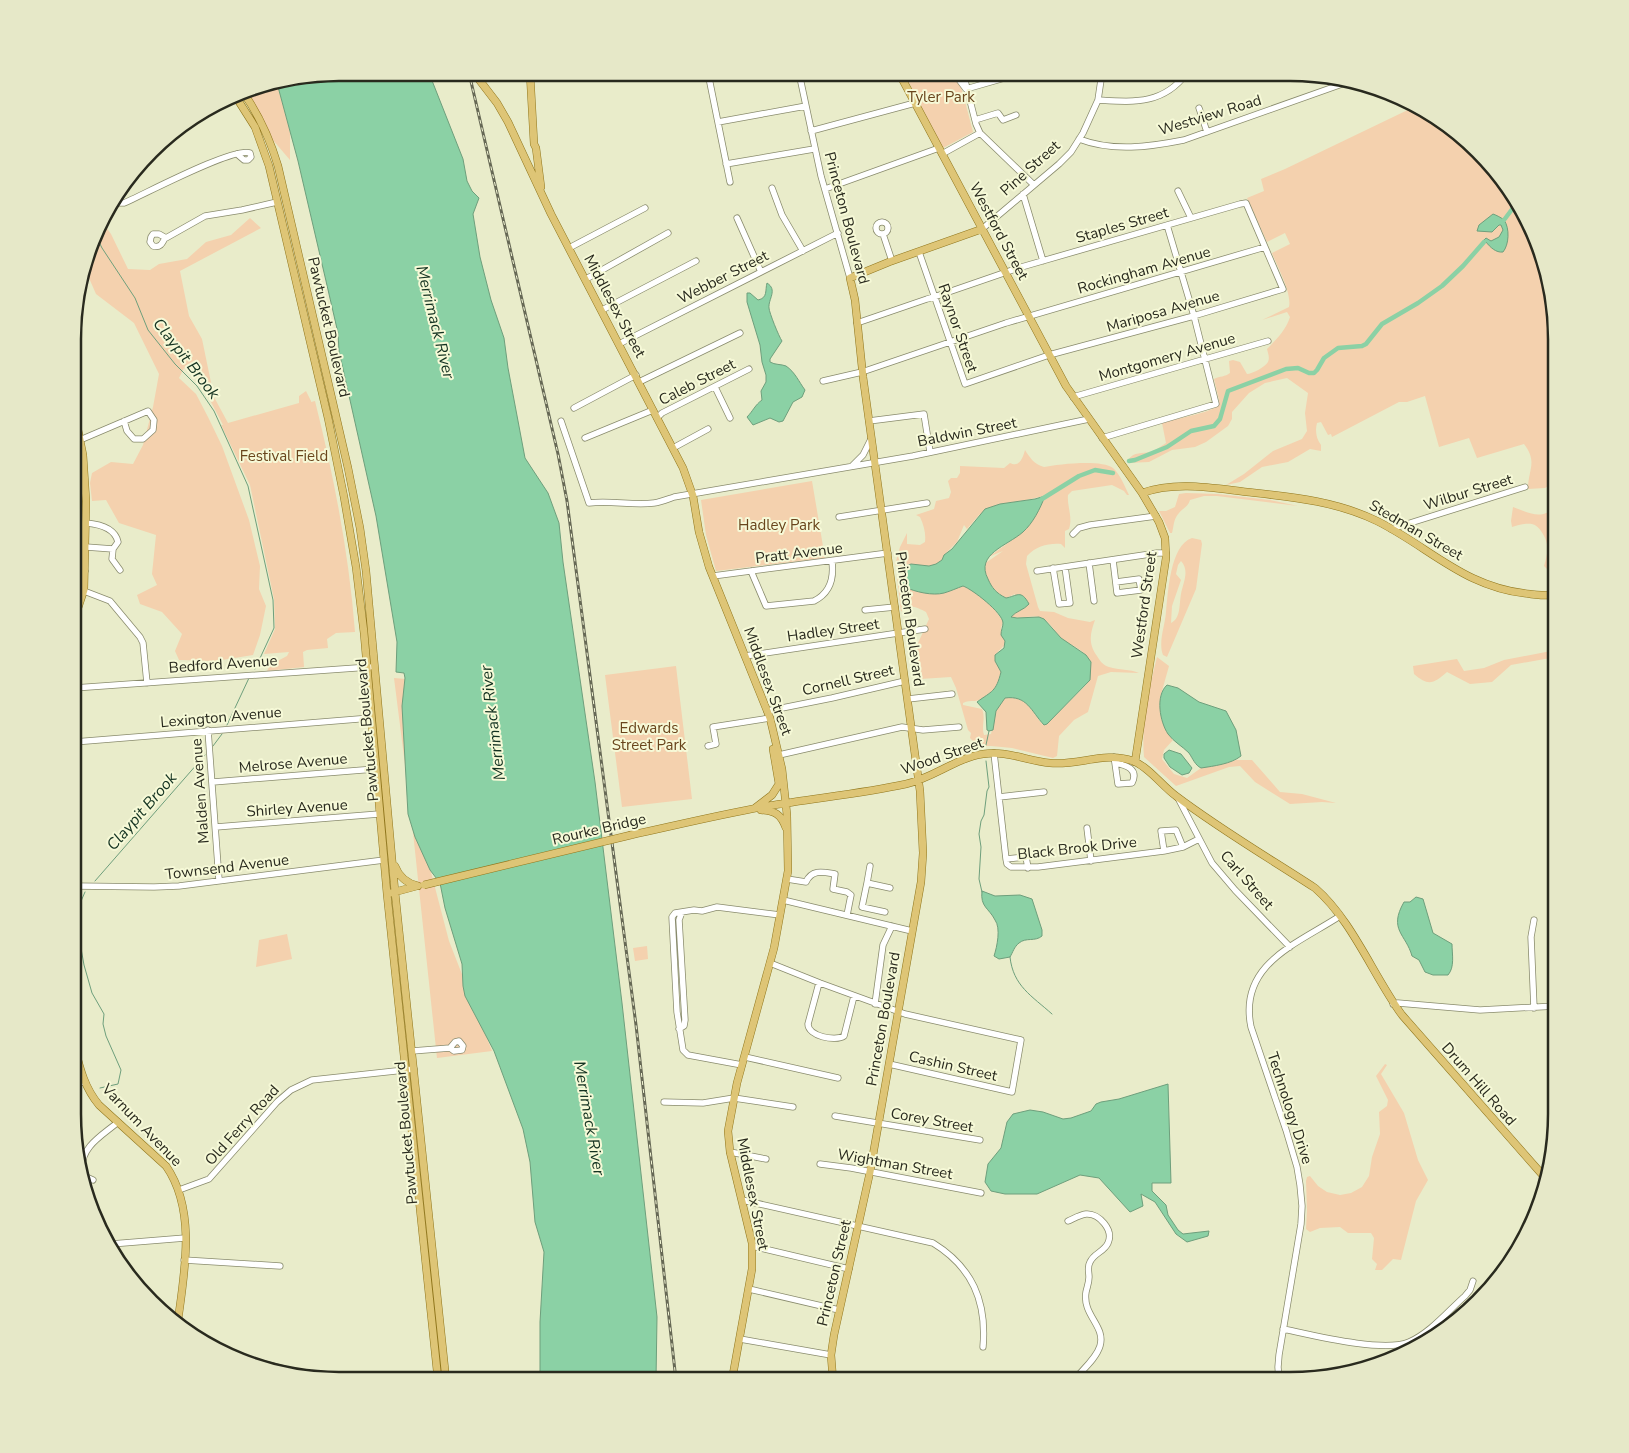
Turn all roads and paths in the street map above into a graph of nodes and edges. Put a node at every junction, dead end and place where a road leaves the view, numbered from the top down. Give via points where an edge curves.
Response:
1 (480, 81) edge
2 (530, 81) edge
3 (710, 81) edge
4 (801, 81) edge
5 (903, 81) edge
6 (960, 81) edge
7 (964, 81) edge
8 (991, 81) edge
9 (1101, 81) edge
10 (1180, 81) edge
11 (1338, 86) edge
12 (966, 89) junction
13 (248, 98) edge
14 (1098, 100) junction
15 (239, 102) edge
16 (915, 103) junction
17 (806, 106) junction
18 (1199, 108) dead end
19 (1016, 115) dead end
20 (974, 120) junction
21 (718, 122) junction
22 (810, 131) junction
23 (1207, 132) junction
24 (980, 133) junction
25 (1079, 139) junction
26 (534, 144) junction
27 (814, 149) junction
28 (940, 151) junction
29 (236, 154) dead end
30 (726, 164) junction
31 (530, 170) junction
32 (730, 182) dead end
33 (1034, 185) junction
34 (772, 188) dead end
35 (824, 189) junction
36 (1178, 191) dead end
37 (1023, 194) junction
38 (544, 200) junction
39 (277, 202) junction
40 (120, 203) edge
41 (645, 208) dead end
42 (737, 218) dead end
43 (1191, 218) junction
44 (1167, 225) junction
45 (982, 229) junction
46 (668, 233) dead end
47 (838, 233) junction
48 (883, 234) dead end
49 (165, 238) dead end
50 (1266, 247) junction
51 (569, 248) junction
52 (803, 251) junction
53 (919, 252) junction
54 (696, 261) dead end
55 (892, 261) junction
56 (1043, 261) junction
57 (761, 272) junction
58 (1005, 272) junction
59 (1181, 272) junction
60 (850, 278) junction
61 (586, 279) junction
62 (934, 297) junction
63 (602, 310) junction
64 (1028, 316) junction
65 (1194, 316) junction
66 (857, 323) junction
67 (740, 333) dead end
68 (1268, 341) dead end
69 (950, 342) junction
70 (619, 344) junction
71 (1049, 355) junction
72 (1206, 359) junction
73 (749, 369) dead end
74 (862, 372) junction
75 (638, 379) junction
76 (823, 381) dead end
77 (715, 387) junction
78 (1074, 397) junction
79 (574, 408) dead end
80 (653, 410) junction
81 (657, 418) junction
82 (730, 418) dead end
83 (1089, 419) junction
84 (124, 421) junction
85 (561, 421) dead end
86 (869, 421) junction
87 (708, 429) dead end
88 (872, 437) junction
89 (585, 438) dead end
90 (1102, 438) junction
91 (81, 440) edge
92 (81, 445) edge
93 (673, 448) junction
94 (930, 452) junction
95 (83, 455) joint
96 (875, 462) junction
97 (850, 467) junction
98 (1525, 487) dead end
99 (1142, 493) junction
100 (693, 495) junction
101 (927, 503) dead end
102 (882, 510) junction
103 (1156, 516) junction
104 (839, 517) dead end
105 (86, 523) junction
106 (1391, 528) junction
107 (1073, 534) dead end
108 (86, 547) junction
109 (112, 549) junction
110 (888, 553) junction
111 (1166, 553) junction
112 (1113, 560) junction
113 (832, 562) junction
114 (1090, 563) junction
115 (1065, 566) junction
116 (1053, 568) junction
117 (120, 570) dead end
118 (85, 571) junction
119 (751, 571) junction
120 (1036, 571) dead end
121 (81, 572) edge
122 (713, 576) junction
123 (1116, 582) junction
124 (84, 591) junction
125 (1548, 595) edge
126 (81, 600) edge
127 (1094, 601) dead end
128 (895, 607) junction
129 (865, 610) dead end
130 (925, 629) dead end
131 (899, 633) junction
132 (745, 656) junction
133 (371, 667) junction
134 (905, 680) junction
135 (147, 683) junction
136 (81, 688) edge
137 (952, 694) dead end
138 (908, 699) junction
139 (768, 714) junction
140 (371, 718) junction
141 (959, 727) dead end
142 (912, 728) junction
143 (208, 730) junction
144 (774, 736) junction
145 (81, 741) edge
146 (382, 745) junction
147 (374, 746) junction
148 (708, 746) dead end
149 (994, 753) junction
150 (779, 755) junction
151 (1135, 762) junction
152 (376, 769) junction
153 (918, 781) junction
154 (213, 782) junction
155 (1044, 792) dead end
156 (998, 797) junction
157 (1178, 798) junction
158 (787, 804) junction
159 (753, 809) junction
160 (379, 814) junction
161 (216, 827) junction
162 (1087, 828) dead end
163 (788, 832) junction
164 (1199, 839) junction
165 (1183, 847) junction
166 (1164, 851) junction
167 (392, 854) junction
168 (1006, 859) junction
169 (384, 860) junction
170 (1091, 861) junction
171 (870, 866) dead end
172 (1028, 868) junction
173 (219, 880) junction
174 (787, 880) junction
175 (867, 883) junction
176 (421, 885) junction
177 (81, 886) edge
178 (890, 888) dead end
179 (395, 892) junction
180 (387, 894) junction
181 (783, 900) junction
182 (862, 907) junction
183 (885, 912) dead end
184 (780, 915) junction
185 (847, 915) junction
186 (1340, 916) junction
187 (860, 919) junction
188 (1534, 920) dead end
189 (892, 926) junction
190 (912, 931) junction
191 (1290, 947) junction
192 (770, 963) junction
193 (819, 983) junction
194 (854, 996) junction
195 (875, 1004) junction
196 (1393, 1004) junction
197 (1412, 1004) junction
198 (1548, 1007) edge
199 (1534, 1008) junction
200 (898, 1012) junction
201 (1402, 1015) junction
202 (450, 1048) dead end
203 (412, 1051) junction
204 (745, 1057) junction
205 (889, 1064) junction
206 (742, 1065) junction
207 (405, 1070) junction
208 (414, 1070) junction
209 (81, 1071) edge
210 (838, 1078) dead end
211 (84, 1082) junction
212 (81, 1083) edge
213 (734, 1098) junction
214 (664, 1102) dead end
215 (793, 1107) dead end
216 (835, 1116) dead end
217 (118, 1122) junction
218 (879, 1123) junction
219 (980, 1140) dead end
220 (730, 1152) junction
221 (84, 1154) edge
222 (766, 1160) dead end
223 (820, 1164) dead end
224 (870, 1172) junction
225 (1541, 1174) edge
226 (90, 1178) edge
227 (93, 1180) dead end
228 (179, 1190) junction
229 (981, 1193) dead end
230 (742, 1200) junction
231 (1068, 1221) dead end
232 (859, 1226) junction
233 (185, 1238) junction
234 (116, 1244) edge
235 (752, 1246) junction
236 (184, 1260) junction
237 (280, 1266) dead end
238 (849, 1269) junction
239 (1473, 1281) dead end
240 (750, 1289) junction
241 (839, 1310) junction
242 (178, 1315) edge
243 (1283, 1329) junction
244 (740, 1339) junction
245 (1412, 1341) edge
246 (1409, 1342) edge
247 (983, 1347) dead end
248 (832, 1355) junction
249 (437, 1372) edge
250 (445, 1372) edge
251 (734, 1372) edge
252 (833, 1372) edge
253 (1081, 1372) edge
254 (1278, 1372) edge

1 - 31 main road via 497,103
2 - 26 main road, Middlesex Street
3 - 21 street
4 - 17 street, Princeton Boulevard
5 - 16 main road, Westford Street
6 - 12 street
7 - 12 street
8 - 12 street
9 - 14 street, Pine Street
10 - 14 street via 1150,100
11 - 23 street, Westview Road
12 - 20 street
13 - 133 main road, Pawtucket Boulevard via 274,154 339,426 360,528 372,620
14 - 25 street, Pine Street
15 - 39 main road, Pawtucket Boulevard via 264,149
16 - 22 street
16 - 28 main road, Westford Street
17 - 21 street
17 - 22 street, Princeton Boulevard
18 - 23 street
19 - 20 street via 1003,120 998,114
20 - 24 street
21 - 30 street
22 - 27 street, Princeton Boulevard
23 - 25 street, Westview Road via 1177,141 1136,147 1100,146
24 - 28 street
24 - 33 street
25 - 33 street, Pine Street via 1066,157
26 - 31 main road, Middlesex Street
26 - 38 main road, Middlesex Street
27 - 30 street
27 - 35 street, Princeton Boulevard
28 - 35 street
28 - 45 main road, Westford Street
29 - 40 street
30 - 32 street
31 - 38 main road, Middlesex Street
33 - 37 street, Pine Street
34 - 52 street via 782,215
35 - 47 street, Princeton Boulevard
36 - 43 street
37 - 45 street, Pine Street
37 - 56 street
38 - 51 main road, Middlesex Street
39 - 49 street via 205,216
39 - 133 main road, Pawtucket Boulevard via 316,362 344,497
41 - 51 street
42 - 57 street
43 - 44 street, Staples Street
43 - 50 street, Staples Street via 1246,203
44 - 56 street, Staples Street
44 - 59 street
45 - 53 main road, Pine Street
45 - 58 main road, Westford Street
46 - 61 street
47 - 52 street, Webber Street
47 - 60 street, Princeton Boulevard
48 - 55 street
50 - 59 street, Rockingham Avenue
50 - 65 street, Mariposa Avenue via 1283,289
51 - 61 main road, Middlesex Street
52 - 57 street, Webber Street
53 - 55 main road, Pine Street
53 - 62 street, Raynor Street
54 - 63 street
55 - 60 main road, Pine Street
56 - 58 street, Staples Street
57 - 70 street, Webber Street
58 - 62 street, Staples Street
58 - 64 main road, Westford Street
59 - 64 street, Rockingham Avenue
59 - 65 street
60 - 66 main road, Princeton Boulevard
61 - 63 main road, Middlesex Street
62 - 66 street, Staples Street
62 - 69 street, Raynor Street
63 - 70 main road, Middlesex Street
64 - 69 street, Rockingham Avenue
64 - 71 main road, Westford Street
65 - 71 street, Mariposa Avenue
65 - 72 street
66 - 74 main road, Princeton Boulevard
67 - 75 street
68 - 72 street, Montgomery Avenue
69 - 71 street, Raynor Street via 965,384
69 - 74 street, Rockingham Avenue
70 - 75 main road, Middlesex Street
71 - 78 main road, Westford Street
72 - 78 street, Montgomery Avenue
72 - 90 street via 1216,404
73 - 77 street, Caleb Street
74 - 76 street, Rockingham Avenue
74 - 86 main road, Princeton Boulevard
75 - 79 street
75 - 80 main road, Middlesex Street
77 - 81 street, Caleb Street
77 - 82 street
78 - 83 main road, Westford Street
80 - 81 main road, Middlesex Street
80 - 89 street
81 - 93 main road, Middlesex Street
83 - 90 main road, Westford Street
83 - 94 street, Baldwin Street
84 - 84 street via 148,411 154,420 153,430 143,439 134,439
84 - 91 street
85 - 100 street, Baldwin Street via 589,503 654,503
86 - 88 main road, Princeton Boulevard
86 - 94 street via 924,414
87 - 93 street
88 - 96 main road, Princeton Boulevard
88 - 97 street via 863,455
90 - 99 main road, Westford Street
92 - 95 main road
93 - 100 main road, Middlesex Street
94 - 96 street, Baldwin Street
95 - 105 main road
96 - 97 street, Baldwin Street
96 - 102 main road, Princeton Boulevard
97 - 100 street, Baldwin Street
98 - 106 street, Wilbur Street
99 - 103 main road, Westford Street
99 - 106 main road, Stedman Street via 1179,486 1289,497 1348,509
100 - 122 main road, Middlesex Street via 699,532
101 - 102 street
102 - 104 street
102 - 110 main road, Princeton Boulevard
103 - 107 street via 1090,525
103 - 111 main road, Westford Street via 1165,538
105 - 108 main road
105 - 109 street via 105,527 117,536 118,542
106 - 125 main road, Stedman Street via 1448,566 1493,587 1517,593
108 - 109 street
108 - 118 main road
109 - 117 street via 112,559
110 - 113 street, Pratt Avenue
110 - 128 main road, Princeton Boulevard
111 - 112 street
111 - 151 main road, Westford Street
112 - 114 street
112 - 123 street
113 - 119 street, Pratt Avenue
113 - 119 street via 831,584 814,601 766,606
114 - 115 street
114 - 127 street
115 - 116 street
115 - 116 street via 1070,603 1059,604
116 - 120 street
118 - 121 street
118 - 124 main road
119 - 122 street, Pratt Avenue
122 - 132 main road, Middlesex Street
123 - 123 street via 1117,593 1141,590 1140,579
124 - 126 main road
124 - 135 street via 110,601 140,637
128 - 129 street
128 - 131 main road, Princeton Boulevard
130 - 131 street, Hadley Street
131 - 132 street, Hadley Street
131 - 134 main road, Princeton Boulevard
132 - 139 main road, Middlesex Street
133 - 135 street, Bedford Avenue
133 - 140 main road, Pawtucket Boulevard
133 - 146 main road, Pawtucket Boulevard
134 - 138 main road, Princeton Boulevard
134 - 139 street, Cornell Street
135 - 136 street, Bedford Avenue
137 - 138 street
138 - 142 main road, Princeton Boulevard
139 - 144 main road, Middlesex Street
139 - 148 street, Cornell Street via 713,727 716,744
140 - 143 street, Lexington Avenue
140 - 147 main road, Pawtucket Boulevard
141 - 142 street
142 - 150 street via 902,727
142 - 153 main road, Princeton Boulevard
143 - 145 street, Lexington Avenue
143 - 154 street, Malden Avenue
144 - 150 main road, Middlesex Street
144 - 159 main road via 779,784 772,795
146 - 147 street
146 - 167 main road, Pawtucket Boulevard
147 - 152 main road, Pawtucket Boulevard
149 - 151 main road, Wood Street via 1051,763 1121,757
149 - 153 main road, Wood Street via 964,760
149 - 156 street, Black Brook Drive
150 - 158 main road, Middlesex Street
151 - 157 main road
152 - 154 street, Melrose Avenue
152 - 160 main road, Pawtucket Boulevard
153 - 158 main road, Wood Street via 867,793
153 - 190 main road, Princeton Boulevard via 923,854
154 - 161 street, Malden Avenue
155 - 156 street
156 - 168 street, Black Brook Drive
157 - 164 street, Carl Street
157 - 186 main road via 1315,888
158 - 159 main road, Rourke Bridge
158 - 163 main road, Middlesex Street
159 - 163 main road via 775,811
159 - 176 main road, Rourke Bridge, bridge
160 - 161 street, Shirley Avenue
160 - 169 main road, Pawtucket Boulevard
161 - 173 street, Malden Avenue
162 - 170 street
163 - 174 main road, Middlesex Street
164 - 165 street, Black Brook Drive
164 - 191 street, Carl Street via 1216,867
165 - 166 street, Black Brook Drive
165 - 166 street via 1176,830 1161,832
166 - 170 street, Black Brook Drive
167 - 176 main road via 397,872 408,882
167 - 179 main road, Pawtucket Boulevard
168 - 172 street, Black Brook Drive via 1011,868
168 - 172 street via 1026,857
169 - 173 street, Townsend Avenue
169 - 180 main road, Pawtucket Boulevard
170 - 172 street, Black Brook Drive
171 - 175 street
173 - 177 street, Townsend Avenue via 154,887
174 - 181 main road, Middlesex Street
174 - 185 street via 806,882 818,872 835,874 833,889 850,895
175 - 178 street
175 - 182 street
176 - 179 main road, Rourke Bridge
179 - 180 main road, Rourke Bridge
179 - 203 main road, Pawtucket Boulevard
180 - 207 main road, Pawtucket Boulevard
181 - 184 main road, Middlesex Street
181 - 185 street
182 - 183 street
182 - 187 street
184 - 192 main road, Middlesex Street
184 - 206 street via 717,907 675,913 671,920 683,1050
185 - 187 street
186 - 191 street, Technology Drive
186 - 196 main road
187 - 189 street
188 - 199 street via 1531,935
189 - 190 street
189 - 195 street via 884,941
190 - 200 main road, Princeton Boulevard
191 - 243 street, Technology Drive via 1274,957 1260,973 1249,1008 1251,1028 1286,1130 1300,1185 1301,1224
192 - 193 street
192 - 204 main road, Middlesex Street
193 - 194 street
193 - 194 street via 808,1024 812,1033 835,1039 844,1036
194 - 195 street
195 - 200 street
196 - 197 street
196 - 201 main road, Drum Hill Road
197 - 199 street via 1480,1010
197 - 201 street via 1403,1006
198 - 199 street
200 - 205 main road, Princeton Boulevard
200 - 205 street, Cashin Street via 1022,1040 1012,1092
201 - 225 main road, Drum Hill Road
202 - 203 street
203 - 208 main road, Pawtucket Boulevard
204 - 206 main road, Middlesex Street
204 - 210 street
205 - 218 main road, Princeton Boulevard
206 - 213 main road, Middlesex Street
207 - 208 street, Old Ferry Road
207 - 228 street, Old Ferry Road via 303,1083 277,1102 209,1179
207 - 249 main road, Pawtucket Boulevard
208 - 250 main road, Pawtucket Boulevard
209 - 211 main road, Varnum Avenue
211 - 212 street
211 - 217 main road, Varnum Avenue via 95,1100
213 - 214 street via 703,1103
213 - 215 street
213 - 220 main road, Middlesex Street via 728,1131
216 - 218 street, Corey Street
217 - 221 street
217 - 228 main road, Varnum Avenue via 166,1166
218 - 219 street, Corey Street
218 - 224 main road, Princeton Boulevard
220 - 222 street
220 - 230 main road, Middlesex Street
223 - 224 street, Wightman Street
224 - 229 street, Wightman Street
224 - 232 main road, Princeton Street
226 - 227 street
228 - 233 main road, Varnum Avenue
230 - 232 street
230 - 235 main road, Middlesex Street
231 - 253 street via 1086,1214 1095,1216 1107,1226 1110,1237 1089,1264 1085,1299 1087,1310 1100,1332 1100,1345
232 - 238 main road, Princeton Street
232 - 247 street via 933,1243 951,1255 979,1298 985,1327
233 - 234 street
233 - 236 main road, Varnum Avenue
235 - 238 street
235 - 240 main road, Middlesex Street
236 - 237 street
236 - 242 main road, Varnum Avenue
238 - 241 main road, Princeton Street
239 - 245 street via 1465,1296
240 - 241 street
240 - 244 main road, Middlesex Street
241 - 248 main road, Princeton Street
243 - 246 street via 1381,1346
243 - 254 street, Technology Drive
244 - 248 street
244 - 251 main road, Middlesex Street
248 - 252 main road, Princeton Street

